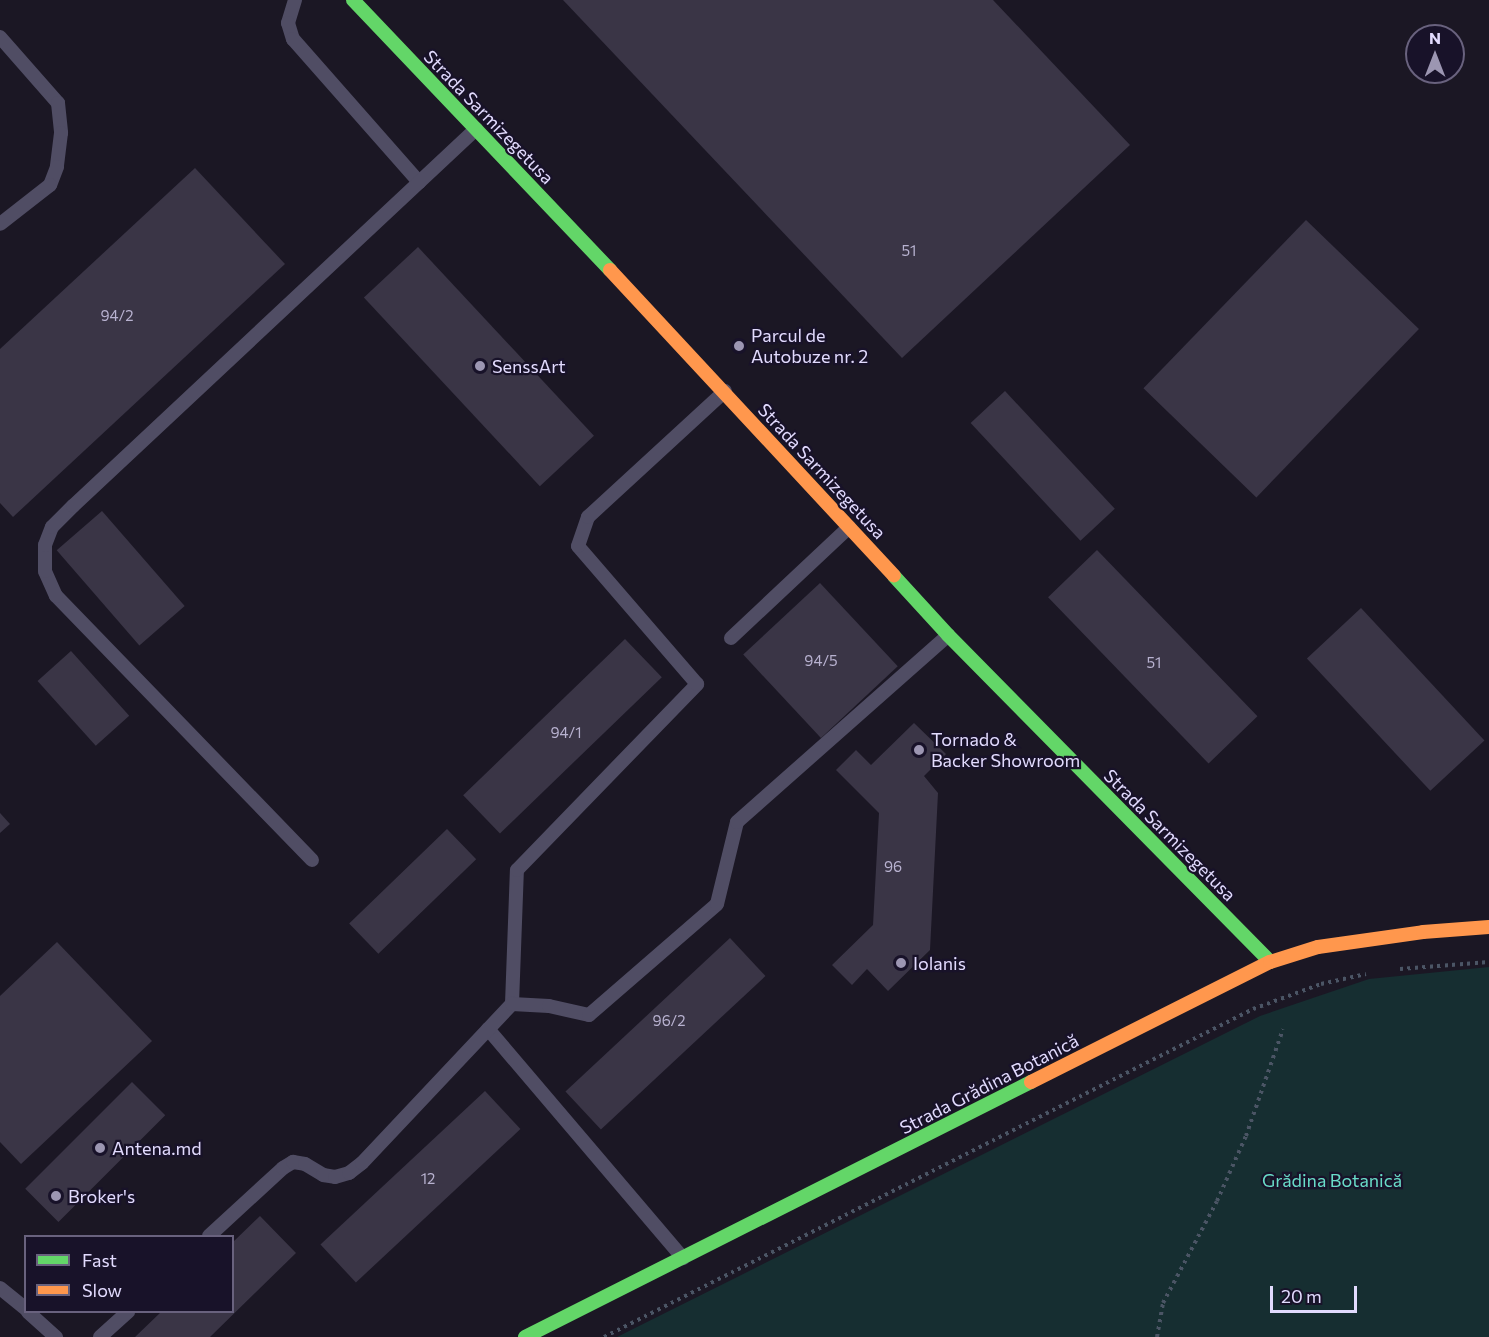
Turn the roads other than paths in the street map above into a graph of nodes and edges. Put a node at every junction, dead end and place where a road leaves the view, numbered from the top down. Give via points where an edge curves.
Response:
1 (295, 0) edge
2 (353, 0) edge
3 (0, 37) edge
4 (476, 129) junction
5 (419, 182) junction
6 (0, 224) edge
7 (724, 392) junction
8 (849, 527) junction
9 (948, 635) junction
10 (731, 638) dead end
11 (312, 860) dead end
12 (1489, 927) edge
13 (1270, 962) junction
14 (512, 1004) junction
15 (488, 1029) junction
16 (210, 1235) edge
17 (683, 1258) junction
18 (0, 1288) edge
19 (24, 1308) edge
20 (30, 1313) edge
21 (126, 1313) edge
22 (56, 1337) edge
23 (100, 1337) edge
24 (525, 1337) edge

1 - 5 lane via 288,24 293,39
2 - 4 main road, Strada Sarmizegetusa
3 - 6 lane via 58,103 61,133 57,167 50,185
4 - 5 lane
4 - 7 main road, Strada Sarmizegetusa
5 - 11 lane via 73,506 52,527 45,545 45,571 56,596
7 - 8 main road, Strada Sarmizegetusa
7 - 14 lane via 588,517 578,546 697,684 517,870
8 - 9 main road, Strada Sarmizegetusa
8 - 10 lane
9 - 13 main road, Strada Sarmizegetusa
9 - 14 lane via 737,822 717,904 589,1015 549,1006
12 - 13 main road, Strada Grădina Botanică via 1318,947
13 - 17 main road, Strada Grădina Botanică
14 - 15 lane
15 - 16 lane via 349,1173 335,1178 293,1162
15 - 17 lane
17 - 24 main road, Strada Grădina Botanică
18 - 19 lane
20 - 22 lane
21 - 23 lane

